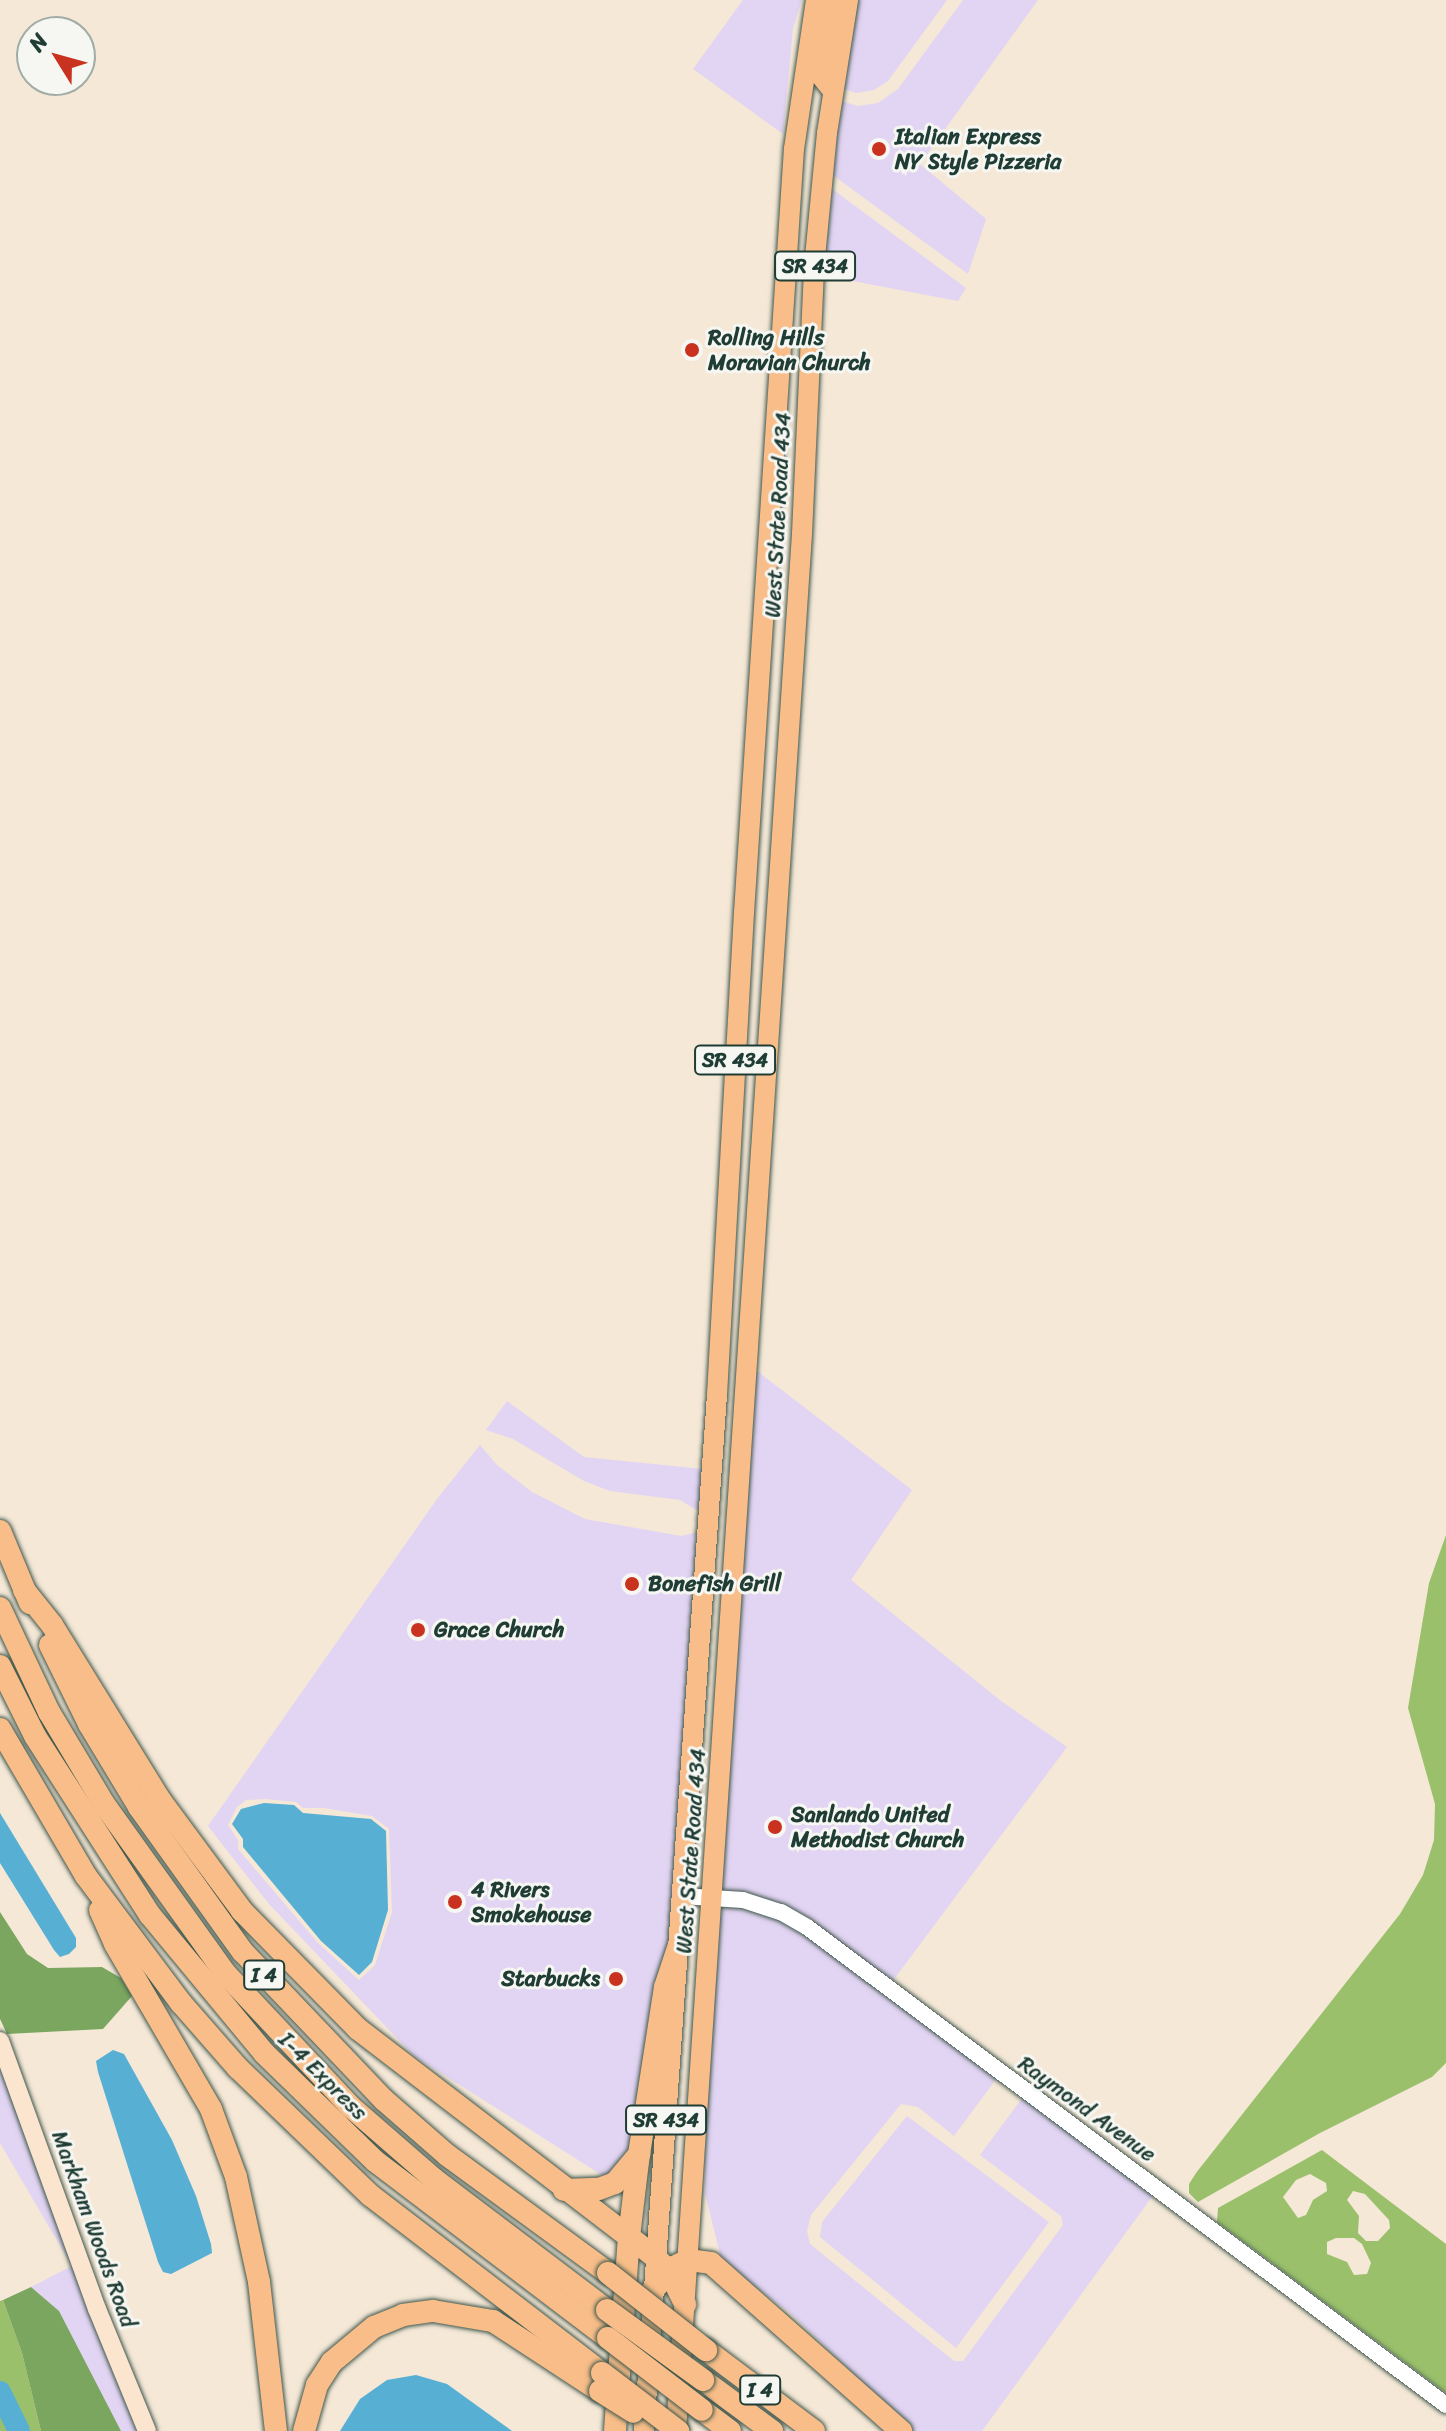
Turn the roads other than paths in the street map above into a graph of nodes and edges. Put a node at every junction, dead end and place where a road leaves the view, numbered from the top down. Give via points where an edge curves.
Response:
1 (816, 0) edge
2 (830, 0) edge
3 (848, 0) edge
4 (833, 91) junction
5 (794, 149) junction
6 (814, 268) junction
7 (744, 913) junction
8 (769, 1032) junction
9 (717, 1395) junction
10 (708, 1524) junction
11 (736, 1529) junction
12 (0, 1531) edge
13 (24, 1590) junction
14 (0, 1608) edge
15 (0, 1666) edge
16 (728, 1668) junction
17 (0, 1729) edge
18 (86, 1876) junction
19 (682, 1896) junction
20 (710, 1897) junction
21 (679, 1945) junction
22 (0, 2041) edge
23 (640, 2153) junction
24 (564, 2190) junction
25 (629, 2237) junction
26 (670, 2262) junction
27 (652, 2291) joint
28 (685, 2304) joint
29 (601, 2382) junction
30 (1446, 2405) edge
31 (147, 2431) edge
32 (276, 2431) edge
33 (304, 2431) edge
34 (615, 2431) edge
35 (644, 2431) edge
36 (668, 2431) edge
37 (677, 2431) edge
38 (730, 2431) edge
39 (772, 2431) edge
40 (814, 2431) edge
41 (901, 2431) edge

1 - 5 main road, SR 434
2 - 4 main road via 819,63 820,75
3 - 4 main road, West State Road 434 / SR 434
4 - 6 main road, West State Road 434 / SR 434
5 - 6 main road via 806,161 811,186 807,241
5 - 7 main road, SR 434
6 - 8 main road, West State Road 434 / SR 434
7 - 8 main road via 763,922 759,1003
7 - 9 main road, SR 434
8 - 11 main road, SR 434
9 - 10 main road, SR 434
9 - 11 main road via 723,1433 722,1504
10 - 16 main road via 716,1527 721,1539 718,1632
10 - 19 main road, SR 434
11 - 16 main road, SR 434
12 - 13 highway, I 4
13 - 24 highway via 52,1625 160,1800 242,1911 358,2029
13 - 40 highway, I 4, bridge via 89,1724 139,1807 243,1952 384,2100 447,2155
14 - 39 highway, I-4 Express, bridge via 49,1712 104,1804 225,1973 351,2107 435,2180
15 - 38 highway, I-4 Express, bridge via 35,1736 150,1915 264,2053 375,2161
16 - 20 main road, West State Road 434 / SR 434
17 - 18 highway
18 - 29 highway via 181,2003 298,2129 370,2195
18 - 32 highway via 115,1944 211,2109 236,2177 259,2282
19 - 20 street, Raymond Avenue
19 - 21 main road, SR 434
20 - 26 main road, West State Road 434 / SR 434 via 703,2032
20 - 30 street, Raymond Avenue via 763,1906 818,1934
21 - 23 highway via 665,1987
21 - 26 main road, SR 434
22 - 31 main road, Markham Woods Road
23 - 24 highway via 615,2183
23 - 25 highway
24 - 25 highway
25 - 26 highway
25 - 34 highway
26 - 27 highway
26 - 28 highway
26 - 41 highway via 711,2263
27 - 35 main road
28 - 37 main road
29 - 33 highway via 493,2321 433,2311 403,2315 374,2327 332,2362 317,2385
29 - 36 highway, bridge
29 - 37 highway, bridge

